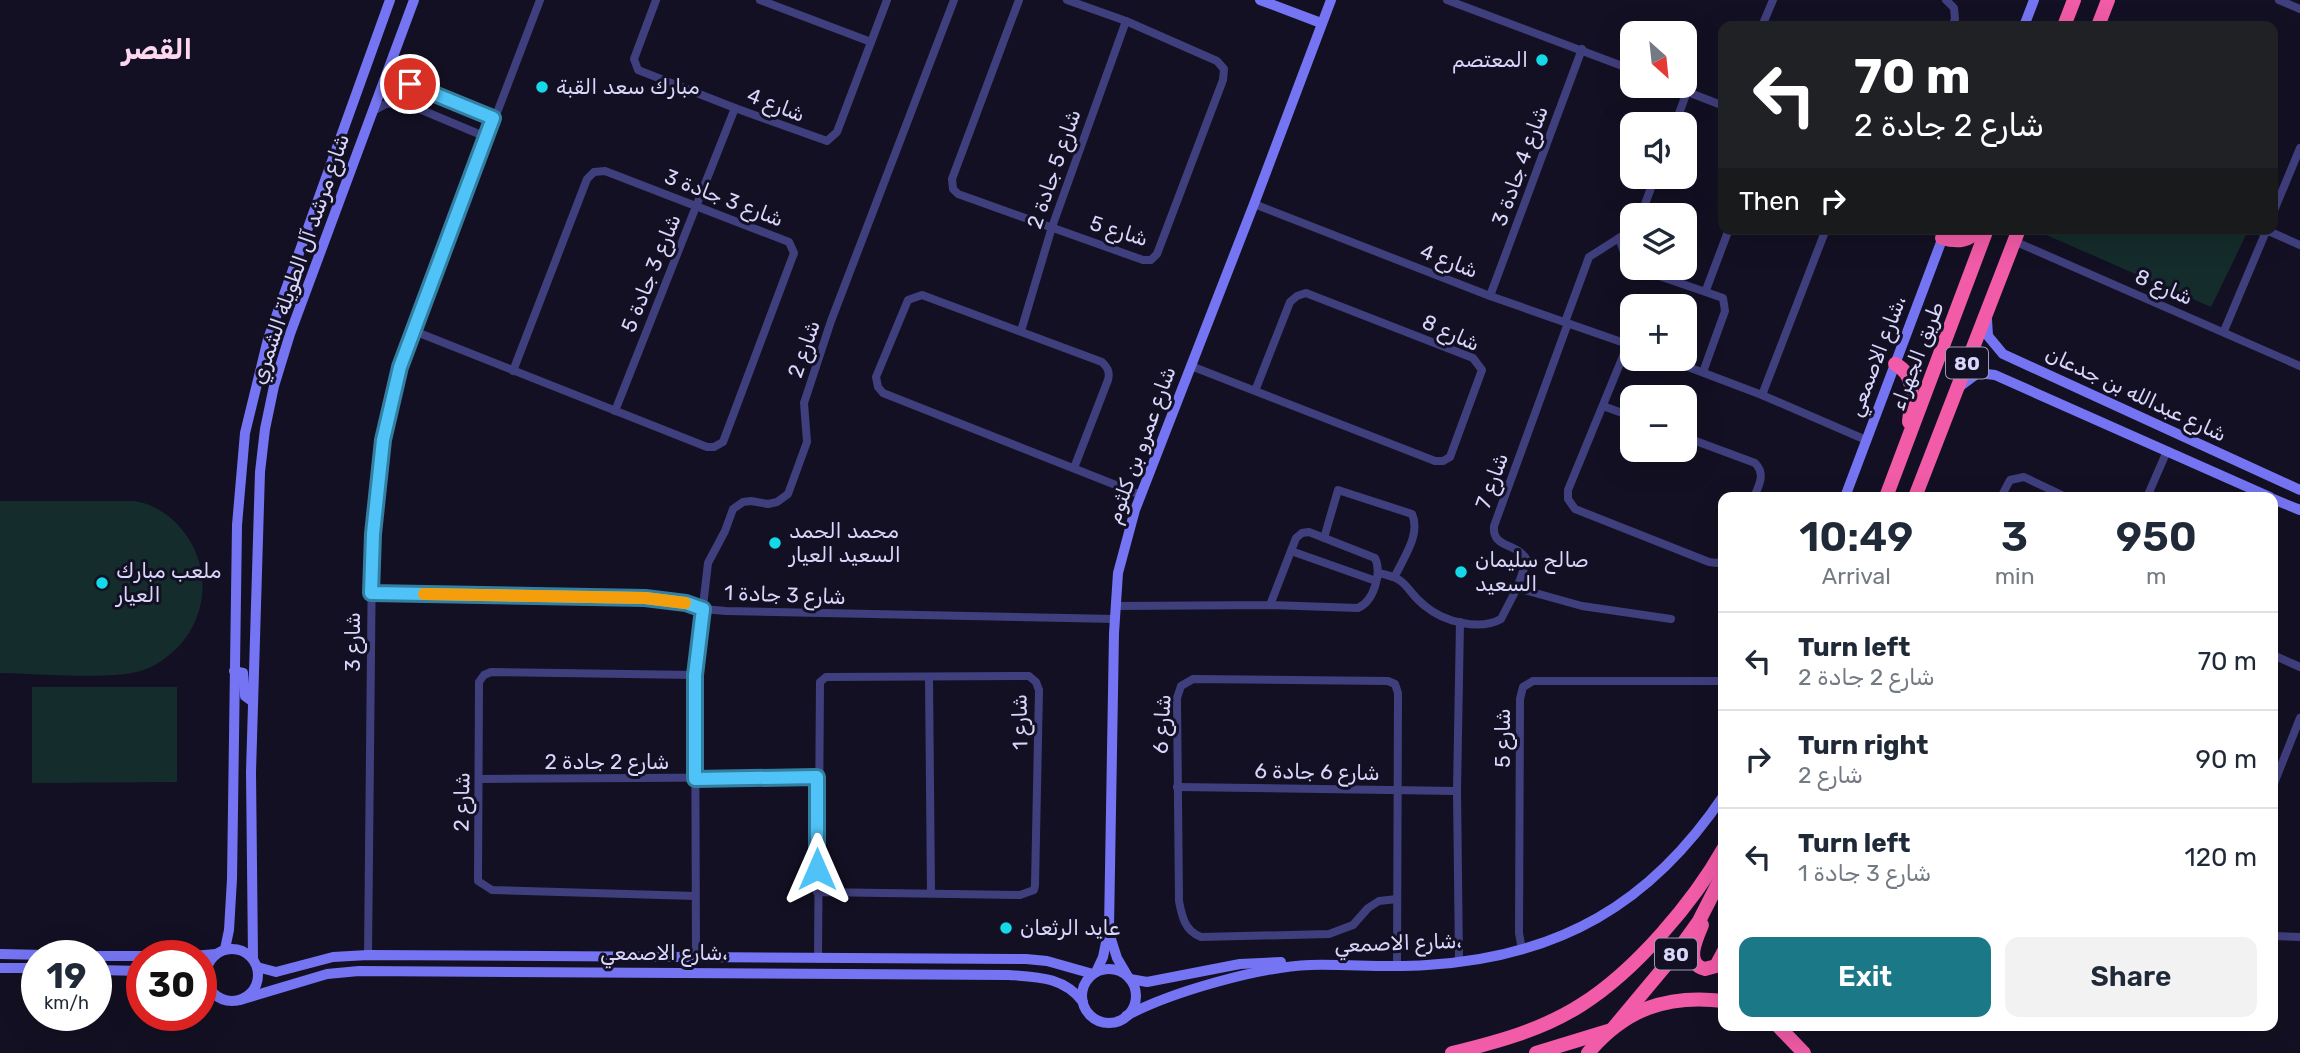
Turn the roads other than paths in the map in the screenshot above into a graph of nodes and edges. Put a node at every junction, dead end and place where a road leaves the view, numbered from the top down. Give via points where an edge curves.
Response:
1 (390, 0) edge
2 (414, 0) edge
3 (540, 0) edge
4 (656, 0) edge
5 (760, 0) edge
6 (887, 0) edge
7 (954, 0) edge
8 (1019, 0) edge
9 (1067, 0) edge
10 (1260, 0) edge
11 (1331, 0) edge
12 (1447, 0) edge
13 (1773, 0) edge
14 (1946, 0) edge
15 (2035, 0) edge
16 (2074, 0) edge
17 (2108, 0) edge
18 (2279, 0) edge
19 (2300, 9) edge
20 (1126, 21) junction
21 (1764, 21) edge
22 (1954, 21) edge
23 (2026, 21) edge
24 (2066, 21) edge
25 (2100, 21) edge
26 (1321, 23) junction
27 (871, 42) junction
28 (1582, 49) junction
29 (394, 56) junction
30 (1620, 65) edge
31 (1698, 96) edge
32 (1718, 104) edge
33 (734, 108) junction
34 (373, 111) junction
35 (493, 118) junction
36 (486, 137) junction
37 (2300, 148) edge
38 (320, 199) junction
39 (2278, 201) edge
40 (1254, 204) junction
41 (696, 206) junction
42 (1052, 227) junction
43 (1727, 235) edge
44 (1824, 235) edge
45 (1944, 235) edge
46 (1945, 235) edge
47 (1974, 235) edge
48 (1985, 235) edge
49 (2016, 235) edge
50 (2265, 235) edge
51 (2278, 235) edge
52 (1619, 238) joint
53 (1620, 241) edge
54 (2300, 245) edge
55 (320, 251) junction
56 (1675, 280) edge
57 (1706, 290) junction
58 (1490, 296) junction
59 (1988, 308) junction
60 (1567, 322) junction
61 (414, 331) junction
62 (1021, 331) junction
63 (2224, 331) junction
64 (1620, 341) edge
65 (2020, 362) junction
66 (1895, 364) junction
67 (1191, 366) junction
68 (2300, 366) edge
69 (1620, 368) edge
70 (1697, 370) edge
71 (513, 371) junction
72 (1703, 372) junction
73 (2008, 380) junction
74 (1255, 391) junction
75 (1956, 392) junction
76 (1762, 395) junction
77 (1603, 406) junction
78 (615, 411) junction
79 (1620, 412) edge
80 (1866, 440) junction
81 (1697, 442) edge
82 (1907, 442) junction
83 (2167, 452) junction
84 (1074, 468) junction
85 (2261, 473) junction
86 (2282, 482) junction
87 (2253, 489) junction
88 (2300, 490) edge
89 (1756, 492) edge
90 (1846, 492) edge
91 (1888, 492) edge
92 (1917, 492) edge
93 (2003, 492) edge
94 (2056, 492) edge
95 (2149, 492) edge
96 (2259, 492) edge
97 (2269, 492) edge
98 (1141, 495) junction
99 (2278, 501) edge
100 (2300, 510) edge
101 (1324, 538) junction
102 (1292, 551) junction
103 (1718, 563) edge
104 (1395, 576) junction
105 (1377, 577) junction
106 (1517, 588) junction
107 (371, 593) junction
108 (1270, 605) junction
109 (1116, 606) junction
110 (703, 609) junction
111 (236, 613) junction
112 (1115, 619) junction
113 (1671, 619) dead end
114 (1460, 622) junction
115 (254, 646) junction
116 (2278, 657) edge
117 (2300, 667) edge
118 (234, 671) junction
119 (695, 675) junction
120 (929, 677) junction
121 (1718, 681) edge
122 (253, 702) junction
123 (2300, 718) edge
124 (2278, 773) edge
125 (817, 777) junction
126 (480, 779) junction
127 (695, 779) junction
128 (1177, 787) junction
129 (1457, 791) junction
130 (1399, 792) junction
131 (1718, 803) edge
132 (1718, 857) edge
133 (232, 879) junction
134 (253, 880) junction
135 (1718, 885) edge
136 (1718, 888) edge
137 (817, 891) junction
138 (932, 893) junction
139 (695, 896) junction
140 (1397, 899) junction
141 (1109, 928) junction
142 (2278, 936) edge
143 (2300, 937) edge
144 (1522, 950) junction
145 (221, 952) junction
146 (217, 953) edge
147 (0, 954) edge
148 (21, 954) edge
149 (217, 955) edge
150 (368, 955) junction
151 (696, 957) junction
152 (818, 958) junction
153 (1459, 961) junction
154 (255, 963) junction
155 (1718, 963) edge
156 (1308, 965) junction
157 (1397, 966) junction
158 (0, 968) edge
159 (21, 968) edge
160 (1095, 973) junction
161 (1130, 978) junction
162 (217, 995) edge
163 (240, 1000) junction
164 (1718, 1000) edge
165 (1083, 1002) junction
166 (1126, 1016) junction
167 (1612, 1028) junction
168 (1784, 1031) edge
169 (1452, 1053) edge
170 (1536, 1053) edge
171 (1588, 1053) edge
172 (1804, 1053) edge

1 - 38 street, شارع مرشد آل الطويلة الشمري
2 - 29 street, شارع مرشد آل الطويلة الشمري
3 - 35 street, شارع 3
4 - 33 street, شارع 4 via 635,66
5 - 27 street
6 - 27 street, شارع 4
7 - 110 street, شارع 2 via 831,321 804,403 807,442 788,494 777,502 743,502 733,509 708,563
8 - 42 street, شارع 5 via 951,184 958,194
9 - 20 street, شارع 5
10 - 26 street
11 - 26 street, شارع عمرو بن كلثوم
12 - 28 street
13 - 21 street
14 - 22 street via 1954,8
15 - 23 street
16 - 24 highway
17 - 25 highway
18 - 19 street
20 - 42 street, شارع 5 جادة 2
20 - 42 street, شارع 5 via 1217,61 1224,69 1223,80 1151,260
26 - 40 street, شارع عمرو بن كلثوم
27 - 33 street, شارع 4 via 831,139 821,141
28 - 30 street
28 - 58 street, شارع 4 جادة 3
29 - 34 street, شارع مرشد آل الطويلة الشمري
29 - 35 street via 395,70 410,84
31 - 32 street
33 - 41 street, شارع 3 جادة 5
34 - 36 street via 386,104 405,103
34 - 55 street, شارع مرشد آل الطويلة الشمري
35 - 36 street, شارع 3
36 - 61 street, شارع 3
37 - 39 street
38 - 55 street via 307,240 313,250
38 - 111 street, شارع مرشد آل الطويلة الشمري via 268,339 250,411 240,471
40 - 58 street, شارع 4
40 - 67 street, شارع عمرو بن كلثوم
41 - 71 street, شارع 3 جادة 3 via 605,171 590,174
41 - 78 street, شارع 3 جادة 5
41 - 78 street, شارع 3 جادة 3 via 789,242 794,253 723,442 707,447
42 - 62 street, شارع 5 جادة 2
43 - 57 street
44 - 76 street
45 - 66 street, شارع الاصمعي،
46 - 47 highway via 1954,241
48 - 82 highway, طريق الجهراء / 80
49 - 59 highway, 80
49 - 63 street, شارع 8
50 - 63 street
51 - 54 street
52 - 53 street
52 - 60 street via 1589,257
55 - 115 street, شارع مرشد آل الطويلة الشمري via 274,386 265,429 258,495
56 - 57 street
57 - 72 street via 1723,298 1726,305
58 - 60 street, شارع 4
59 - 65 street, شارع عبدالله بن جدعان via 1988,336 2003,354
59 - 75 highway, 80
60 - 64 street, شارع 4
60 - 106 street, شارع 7 via 1494,526 1495,538 1527,559
61 - 71 street, شارع 3 جادة 3
61 - 107 street, شارع 3 via 400,367 383,440
62 - 84 street via 1102,362 1108,370
62 - 84 street via 914,296 905,303 876,383 883,393
63 - 68 street, شارع 8
65 - 73 street via 2008,365
65 - 85 street, شارع عبدالله بن جدعان
66 - 80 street, شارع الاصمعي،
66 - 82 highway via 1910,378 1912,390
67 - 74 street, شارع 8
67 - 98 street, شارع عمرو بن كلثوم
69 - 77 street
70 - 72 street
71 - 78 street, شارع 3 جادة 3
72 - 76 street
73 - 75 street, شارع عبدالله بن جدعان via 1978,373 1961,383
73 - 83 street, شارع عبدالله بن جدعان
74 - 74 street, شارع 8 via 1443,461 1450,457 1482,370 1473,358 1306,293 1290,302
75 - 92 highway, 80
76 - 80 street
77 - 79 street
77 - 103 street via 1569,490 1571,506
80 - 90 street, شارع الاصمعي،
81 - 89 street via 1758,466 1762,476
82 - 91 highway, طريق الجهراء / 80
83 - 87 street, شارع عبدالله بن جدعان
83 - 95 street
84 - 98 street
85 - 86 street, شارع عبدالله بن جدعان
85 - 87 street via 2264,483
86 - 88 street, شارع عبدالله بن جدعان
86 - 97 street via 2271,486
87 - 96 street, شارع عبدالله بن جدعان
93 - 94 street via 2007,483 2019,477
98 - 109 street, شارع عمرو بن كلثوم via 1118,573
99 - 100 street, شارع عبدالله بن جدعان
101 - 102 street via 1302,533
101 - 104 street via 1338,490 1412,514 1416,531
101 - 105 street via 1375,558
102 - 105 street
102 - 108 street
104 - 105 street
104 - 114 street, شارع 7 via 1425,607
105 - 108 street via 1368,601 1358,608
106 - 113 street via 1582,606
106 - 114 street, شارع 7 via 1502,619 1477,626
107 - 110 street, شارع 3 جادة 1 via 645,598
107 - 150 street, شارع 3
108 - 109 street
109 - 112 street, شارع عمرو بن كلثوم
110 - 112 street, شارع 3 جادة 1
110 - 119 street, شارع 2
111 - 115 street via 243,648 250,651
111 - 118 street, شارع مرشد آل الطويلة الشمري
112 - 141 street, شارع عمرو بن كلثوم
114 - 129 street
115 - 122 street, شارع مرشد آل الطويلة الشمري
116 - 117 street
118 - 122 street via 243,673 245,696
118 - 133 street, شارع مرشد آل الطويلة الشمري
119 - 126 street, شارع 2 via 491,672 479,682
119 - 127 street, شارع 2
120 - 125 street, شارع 1 via 822,680
120 - 138 street
120 - 138 street, شارع 1 via 1029,676 1040,690 1034,890 1020,895
121 - 144 street, شارع 5 via 1532,681 1523,687 1518,933
122 - 134 street, شارع مرشد آل الطويلة الشمري
123 - 124 street
125 - 127 street, شارع 2 جادة 2
125 - 137 street, شارع 1
126 - 127 street, شارع 2 جادة 2
126 - 139 street, شارع 2 via 478,881 485,888
127 - 139 street, شارع 2
128 - 130 street, شارع 6 جادة 6
128 - 130 street, شارع 6 via 1177,698 1189,680 1388,681 1398,693
128 - 140 street, شارع 6 via 1179,901 1191,933 1201,937 1329,934 1353,925 1380,901
129 - 130 street, شارع 6 جادة 6
129 - 153 street
130 - 140 street, شارع 6
131 - 144 street, شارع الاصمعي، via 1692,839 1625,902 1556,939
132 - 169 highway via 1658,938 1582,1005 1521,1034
133 - 134 street via 242,890
133 - 145 street, شارع مرشد آل الطويلة الشمري via 229,930
134 - 154 street, شارع مرشد آل الطويلة الشمري
135 - 167 highway, 80 via 1676,953
136 - 155 highway via 1693,960 1700,968
137 - 138 street, شارع 1
137 - 152 street, شارع 1
139 - 151 street, شارع 2
140 - 157 street, شارع 6
141 - 160 street, شارع عمرو بن كلثوم
141 - 161 street, شارع عمرو بن كلثوم via 1117,958
142 - 143 street
144 - 153 street, شارع الاصمعي،
145 - 146 street
145 - 149 street
145 - 154 street via 240,950
147 - 148 street
150 - 151 street, شارع الاصمعي،
150 - 154 street, شارع الاصمعي، via 333,957 276,972
151 - 152 street, شارع الاصمعي،
152 - 160 street, شارع الاصمعي، via 1026,959
153 - 157 street, شارع الاصمعي،
154 - 163 street via 257,983
156 - 157 street, شارع الاصمعي،
156 - 161 street, شارع الاصمعي، via 1240,964 1151,982
156 - 166 street, شارع الاصمعي، via 1215,984
158 - 159 street
160 - 161 street via 1113,969
160 - 165 street via 1086,982
161 - 166 street via 1135,1002
162 - 163 street
163 - 165 street, شارع الاصمعي، via 327,974 359,971 1009,975 1058,981
164 - 167 highway, 80 via 1667,1002 1634,1013
165 - 166 street via 1101,1021 1119,1021
167 - 170 highway
167 - 171 highway, 80
168 - 172 highway

